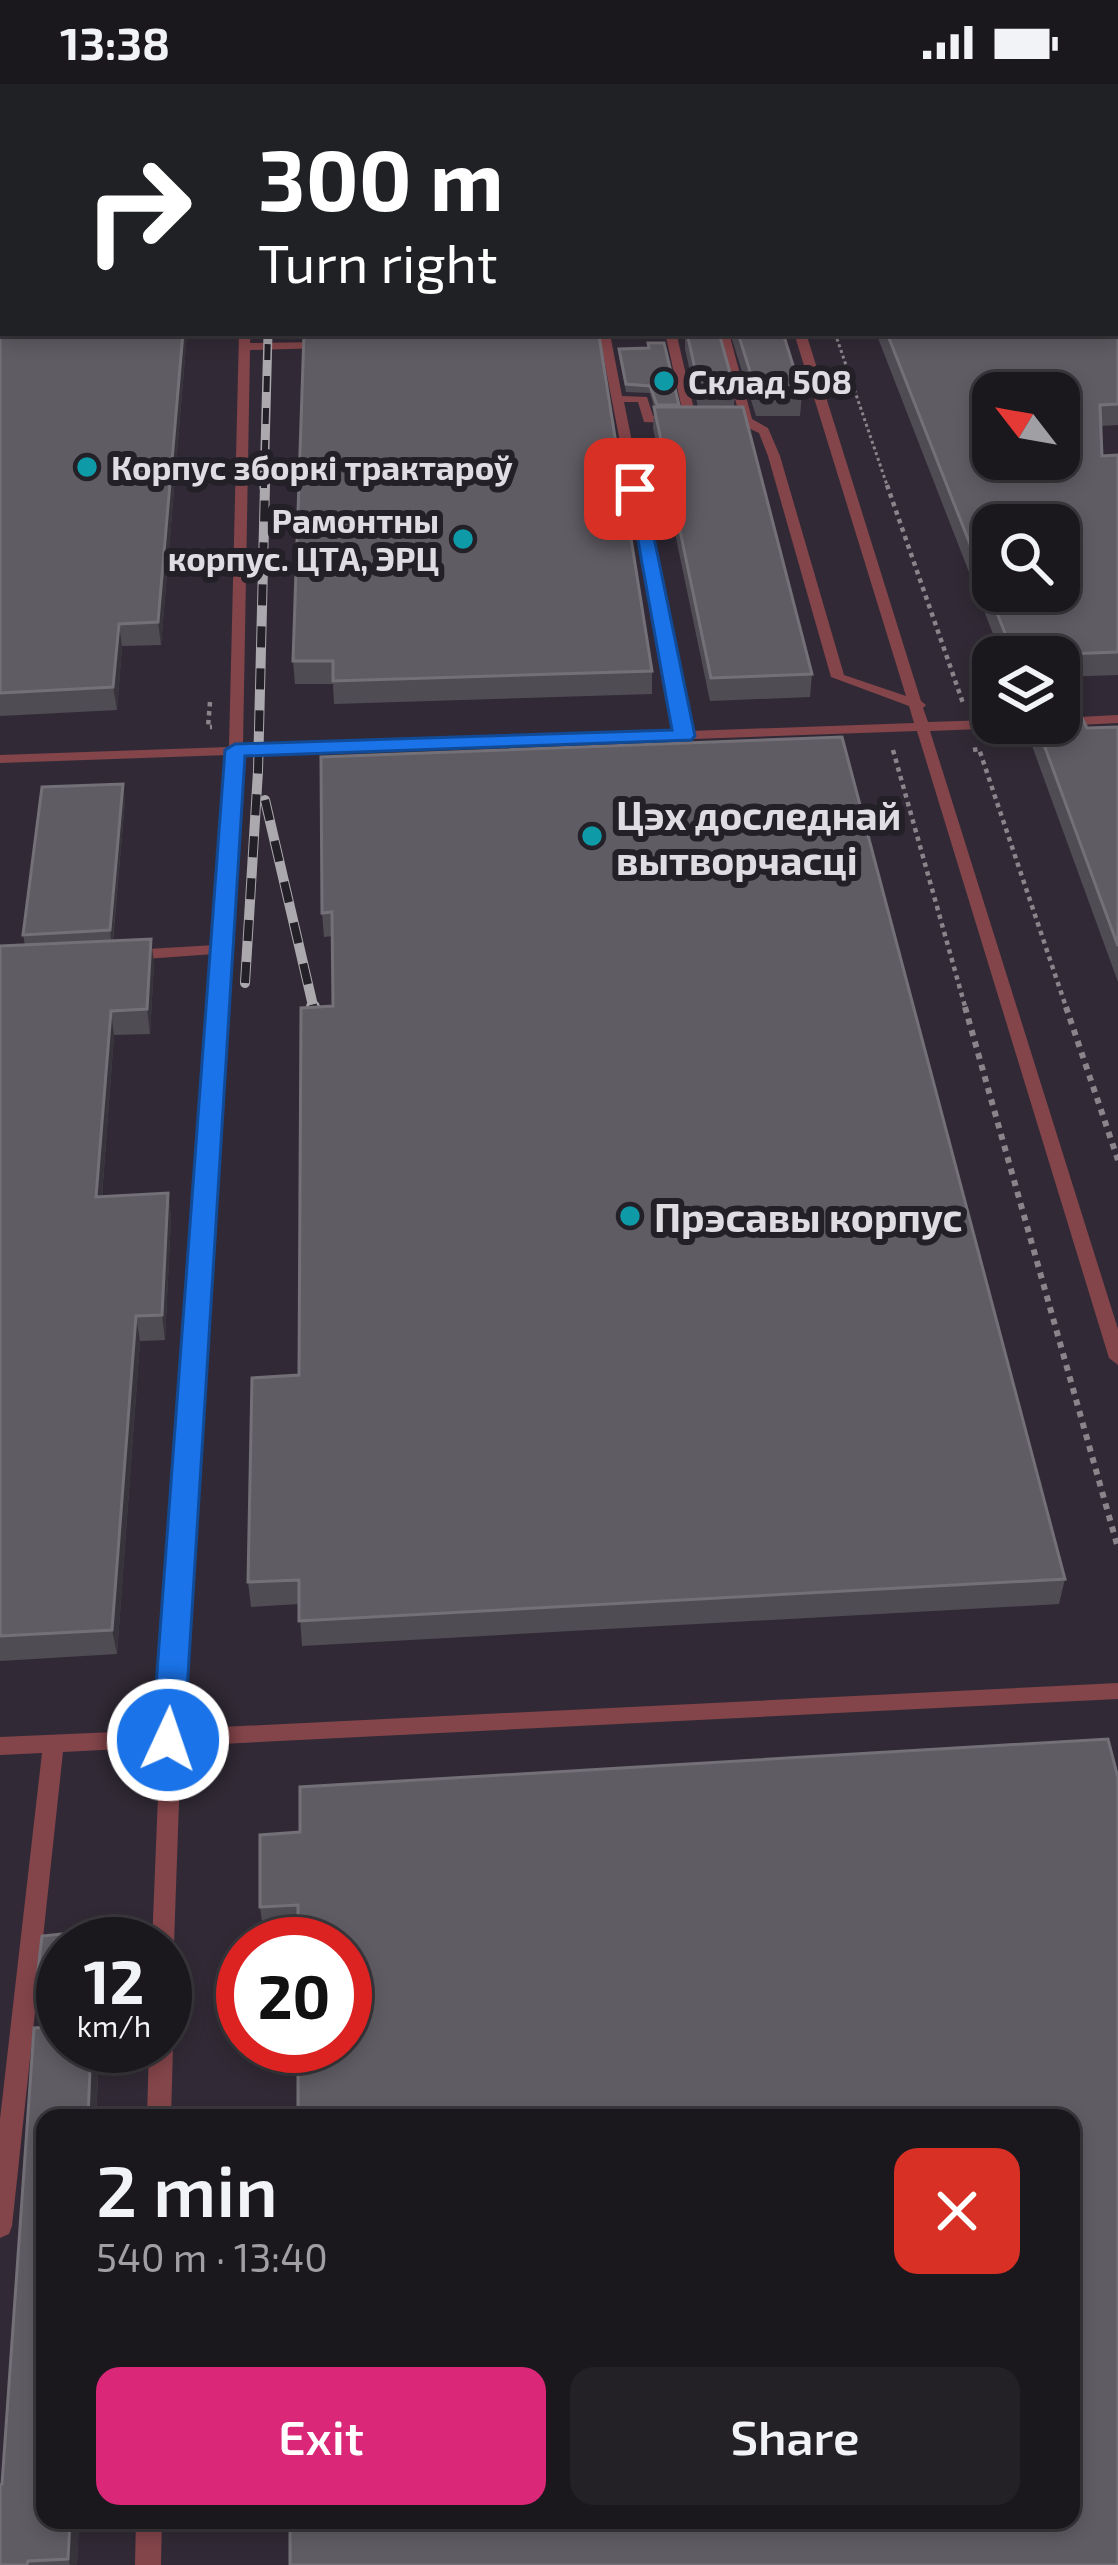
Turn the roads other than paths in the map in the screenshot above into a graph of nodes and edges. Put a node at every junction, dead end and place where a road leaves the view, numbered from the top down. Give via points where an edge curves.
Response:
1 (570, 336) edge
2 (604, 336) edge
3 (674, 336) edge
4 (724, 336) edge
5 (801, 336) edge
6 (537, 338) edge
7 (245, 340) edge
8 (335, 345) edge
9 (617, 399) junction
10 (690, 418) junction
11 (747, 421) junction
12 (729, 422) edge
13 (711, 423) edge
14 (919, 705) junction
15 (1118, 719) edge
16 (1080, 721) edge
17 (972, 726) edge
18 (926, 728) junction
19 (684, 736) junction
20 (235, 750) junction
21 (0, 759) edge
22 (222, 949) junction
23 (111, 956) edge
24 (1118, 1358) edge
25 (1118, 1691) edge
26 (168, 1740) junction
27 (53, 1744) junction
28 (0, 1746) edge
29 (164, 1917) edge
30 (160, 2073) edge
31 (159, 2109) edge
32 (0, 2226) edge
33 (149, 2529) edge
34 (148, 2565) edge

1 - 6 lane
2 - 9 lane
3 - 10 lane
4 - 11 lane
5 - 14 lane
7 - 8 lane
7 - 20 lane
9 - 10 lane via 643,399 648,420
9 - 19 lane
10 - 13 lane
11 - 12 lane
11 - 14 lane via 764,431 774,456 838,676
14 - 18 lane
15 - 16 lane
17 - 18 lane
18 - 19 lane
18 - 24 lane
19 - 20 lane
20 - 21 lane
20 - 22 lane
22 - 23 lane
22 - 26 lane
25 - 26 lane
26 - 27 lane
26 - 29 lane
27 - 28 lane
27 - 32 lane
30 - 31 lane
33 - 34 lane

